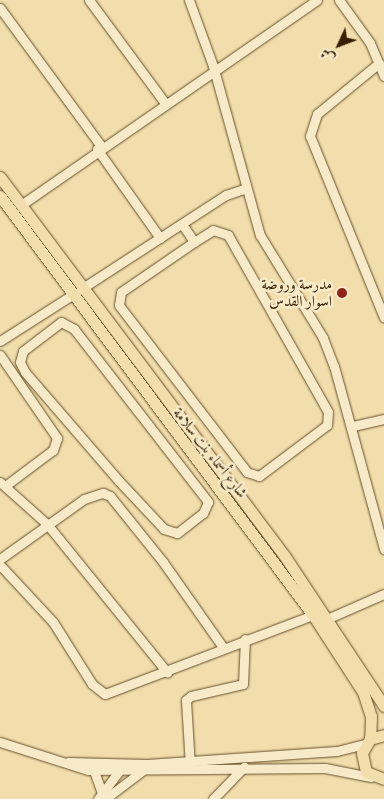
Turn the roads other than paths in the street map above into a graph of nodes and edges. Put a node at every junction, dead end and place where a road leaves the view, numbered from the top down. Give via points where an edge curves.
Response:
1 (89, 0) edge
2 (189, 0) edge
3 (317, 0) edge
4 (339, 0) edge
5 (0, 8) edge
6 (379, 63) junction
7 (214, 71) junction
8 (384, 76) edge
9 (165, 103) junction
10 (99, 148) junction
11 (0, 177) edge
12 (246, 188) junction
13 (0, 196) edge
14 (21, 205) junction
15 (182, 224) junction
16 (160, 238) junction
17 (194, 242) junction
18 (77, 292) junction
19 (384, 316) edge
20 (34, 320) junction
21 (45, 332) junction
22 (0, 341) edge
23 (0, 355) edge
24 (384, 419) edge
25 (353, 426) junction
26 (3, 484) edge
27 (47, 524) junction
28 (384, 549) edge
29 (0, 560) edge
30 (0, 565) edge
31 (384, 594) edge
32 (313, 614) junction
33 (329, 618) junction
34 (245, 639) junction
35 (222, 646) junction
36 (167, 672) junction
37 (384, 706) edge
38 (384, 735) edge
39 (0, 742) edge
40 (368, 742) junction
41 (57, 761) junction
42 (127, 764) junction
43 (190, 764) junction
44 (244, 767) junction
45 (94, 771) junction
46 (143, 771) junction
47 (118, 772) junction
48 (379, 778) edge
49 (102, 797) edge
50 (213, 799) edge

1 - 9 street
2 - 7 street
3 - 7 street
4 - 6 street via 361,29
5 - 10 street
6 - 8 street
6 - 19 street via 317,114 310,136
7 - 9 street
7 - 12 street
9 - 10 street
10 - 14 street
10 - 16 street
11 - 14 main road, شارع أسماء بنت سلامة
12 - 15 street via 226,195
12 - 25 street via 267,250 323,338
13 - 18 main road, شارع أسماء بنت سلامة
14 - 18 main road, شارع أسماء بنت سلامة
15 - 16 street
15 - 17 street
16 - 18 street
17 - 17 street via 213,230 228,235 328,412 326,425 259,476 247,472 120,305 121,292
18 - 20 street
18 - 32 main road, شارع أسماء بنت سلامة
18 - 33 main road, شارع أسماء بنت سلامة
20 - 21 street
20 - 22 street
21 - 21 street via 61,322 74,329 204,496 206,508 177,533 164,529 25,372 20,362 23,351
23 - 26 street via 57,438 53,450
24 - 25 street
25 - 28 street
26 - 27 street
27 - 29 street
27 - 35 street via 91,495 110,496 163,562
27 - 36 street
30 - 36 street via 53,622 100,692 112,695
31 - 33 street
32 - 34 street
32 - 40 main road, شارع أسماء بنت سلامة via 363,692 371,716
33 - 37 main road, شارع أسماء بنت سلامة
34 - 35 street
34 - 43 street via 243,684 186,700
35 - 36 street
38 - 40 main road
39 - 41 street
40 - 43 street via 337,751
40 - 48 main road, شارع أسماء بنت سلامة via 362,763
41 - 42 street
41 - 45 street
42 - 43 street
42 - 47 street
43 - 44 street
43 - 46 street
44 - 48 street via 325,768
44 - 50 street
45 - 47 street
45 - 49 street
46 - 47 street
46 - 49 street
47 - 49 street

